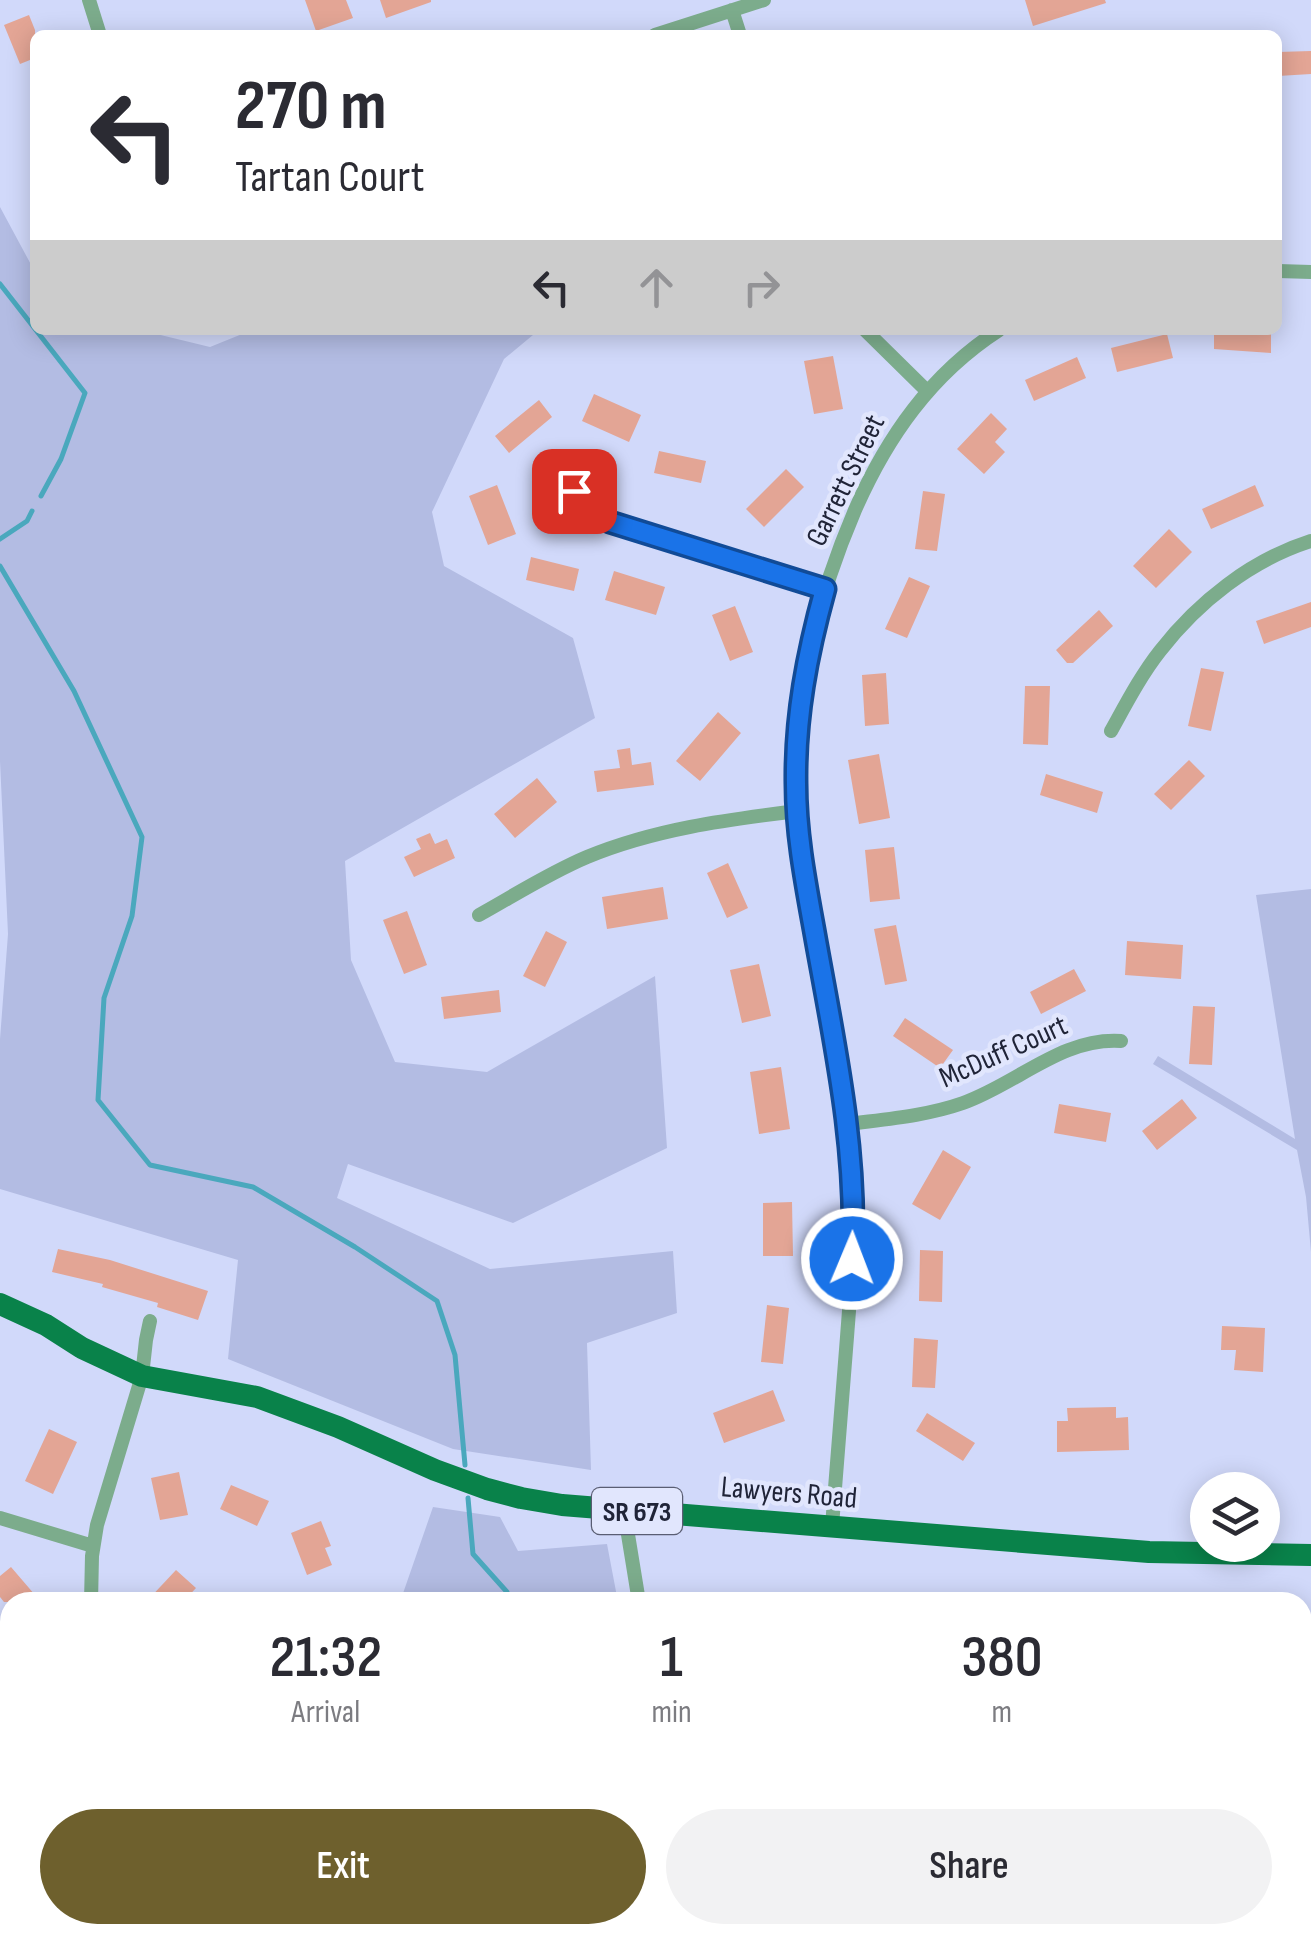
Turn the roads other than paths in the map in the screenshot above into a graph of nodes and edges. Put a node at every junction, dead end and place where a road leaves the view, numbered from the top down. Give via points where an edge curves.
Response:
1 (89, 0) edge
2 (764, 0) edge
3 (732, 10) junction
4 (98, 30) edge
5 (670, 30) edge
6 (738, 30) edge
7 (1282, 271) edge
8 (1311, 272) edge
9 (870, 335) edge
10 (992, 335) edge
11 (927, 391) junction
12 (574, 491) dead end
13 (1311, 542) edge
14 (825, 589) junction
15 (1111, 731) dead end
16 (797, 811) junction
17 (479, 916) dead end
18 (1121, 1041) dead end
19 (848, 1124) junction
20 (0, 1304) edge
21 (150, 1322) dead end
22 (142, 1376) junction
23 (624, 1510) junction
24 (0, 1518) edge
25 (832, 1526) junction
26 (93, 1546) junction
27 (1311, 1555) edge
28 (91, 1592) edge
29 (636, 1592) edge

1 - 4 street
2 - 3 street
3 - 5 street
3 - 6 street
7 - 8 street
9 - 11 street
10 - 11 street, Garrett Street
11 - 14 street, Garrett Street via 890,440
12 - 14 street via 610,522
13 - 15 street via 1237,578 1182,624
14 - 16 street, Garrett Street via 802,680
16 - 17 street via 709,821 641,838 588,856
16 - 19 street, Garrett Street
18 - 19 street, McDuff Court via 1069,1048 962,1104
19 - 25 street, Garrett Street via 853,1238
20 - 22 main road, Lawyers Road / SR 673
21 - 22 street
22 - 23 main road, Lawyers Road / SR 673 via 272,1402 486,1489
22 - 26 street
23 - 25 main road, Lawyers Road / SR 673
23 - 29 street
24 - 26 street
25 - 27 main road, Lawyers Road / SR 673 via 1149,1552
26 - 28 street

